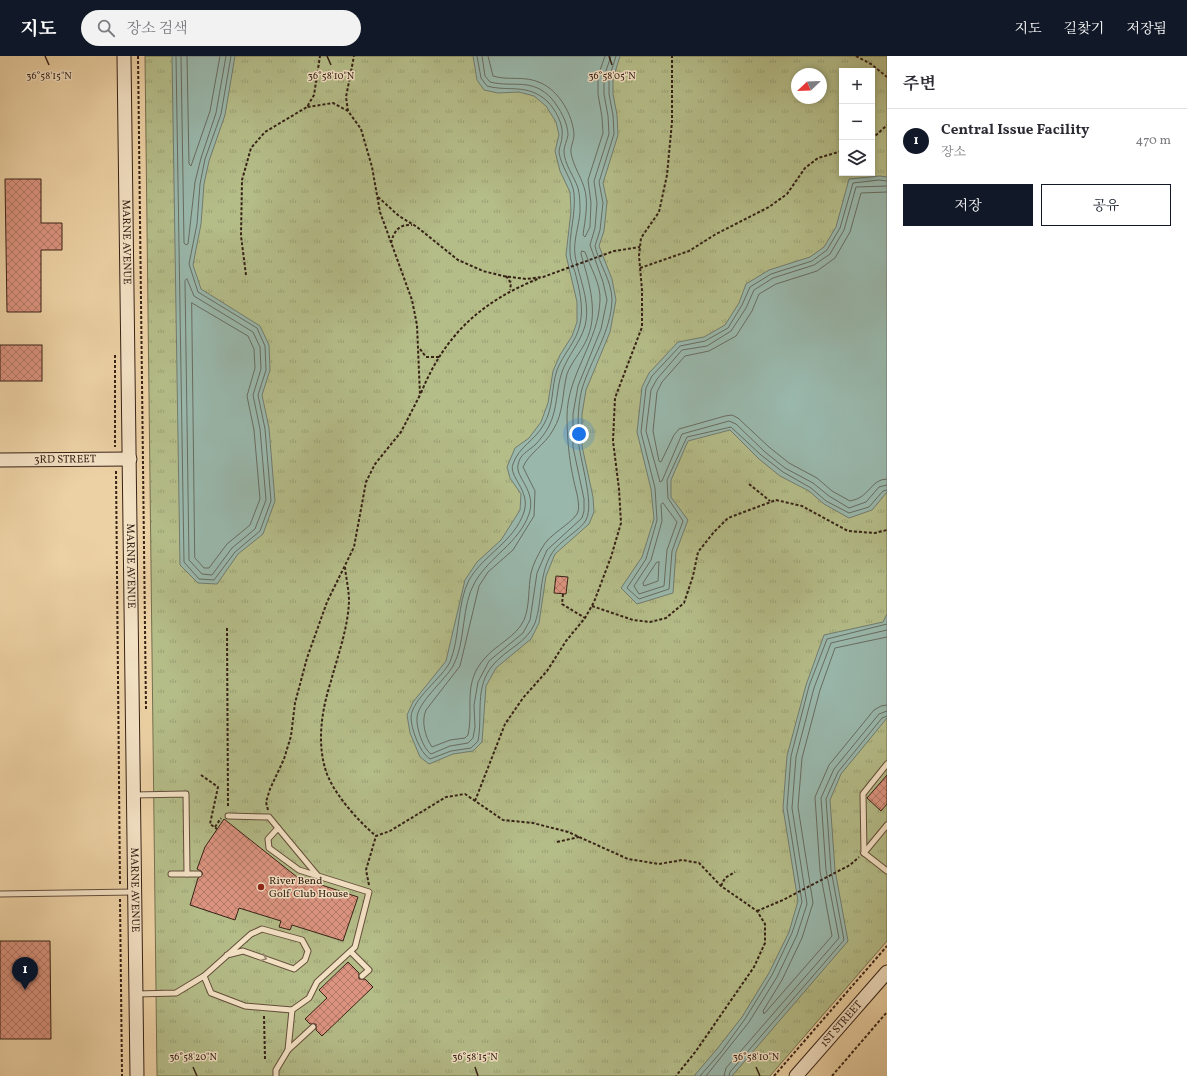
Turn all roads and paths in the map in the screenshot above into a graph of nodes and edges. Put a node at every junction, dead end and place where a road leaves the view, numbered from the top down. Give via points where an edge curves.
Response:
1 (124, 56) edge
2 (138, 56) edge
3 (320, 56) edge
4 (354, 56) edge
5 (672, 56) edge
6 (856, 56) edge
7 (887, 77) edge
8 (307, 107) junction
9 (348, 111) junction
10 (887, 126) edge
11 (875, 137) edge
12 (839, 152) edge
13 (377, 196) junction
14 (414, 225) junction
15 (391, 244) junction
16 (640, 247) junction
17 (640, 268) junction
18 (246, 276) dead end
19 (506, 276) junction
20 (543, 277) junction
21 (509, 291) junction
22 (419, 347) junction
23 (115, 351) dead end
24 (440, 356) junction
25 (420, 395) junction
26 (116, 459) junction
27 (130, 459) junction
28 (0, 460) edge
29 (749, 484) dead end
30 (770, 501) junction
31 (887, 530) edge
32 (345, 567) junction
33 (563, 594) dead end
34 (592, 606) junction
35 (585, 618) junction
36 (227, 628) dead end
37 (146, 716) dead end
38 (887, 764) edge
39 (201, 775) dead end
40 (133, 795) junction
41 (475, 801) junction
42 (228, 816) joint
43 (269, 818) junction
44 (887, 824) edge
45 (278, 828) junction
46 (217, 829) dead end
47 (376, 836) junction
48 (579, 837) junction
49 (557, 842) dead end
50 (864, 853) junction
51 (850, 865) dead end
52 (887, 871) edge
53 (735, 872) dead end
54 (171, 874) dead end
55 (187, 874) junction
56 (199, 874) dead end
57 (318, 876) junction
58 (721, 886) junction
59 (120, 892) junction
60 (135, 892) junction
61 (369, 892) junction
62 (0, 894) edge
63 (757, 911) junction
64 (887, 946) edge
65 (352, 952) junction
66 (227, 955) junction
67 (887, 972) edge
68 (204, 976) junction
69 (362, 976) dead end
70 (136, 994) junction
71 (264, 1008) junction
72 (292, 1010) junction
73 (887, 1012) edge
74 (313, 1027) dead end
75 (288, 1050) junction
76 (265, 1059) dead end
77 (122, 1076) edge
78 (137, 1076) edge
79 (276, 1076) edge
80 (676, 1076) edge
81 (774, 1076) edge
82 (796, 1076) edge
83 (832, 1076) edge

1 - 27 street, MARNE AVENUE
2 - 37 path
3 - 8 path via 314,95
4 - 9 path via 346,97
5 - 16 path via 672,122 667,175 660,212 641,238
6 - 7 path
8 - 9 path via 333,103
8 - 18 path via 265,132 251,148 242,180 241,236
9 - 13 path via 361,129
10 - 11 path
12 - 17 path via 818,158 805,168 787,194 769,207 689,251
13 - 14 path via 399,216
13 - 15 path
14 - 15 path via 398,228 393,234
14 - 19 path via 458,260 483,271
15 - 22 path via 412,300
16 - 17 path
16 - 20 path via 630,247 604,255
17 - 34 path via 642,327 615,398 613,441 621,523 612,557
19 - 20 path via 526,279
19 - 21 path via 511,283
20 - 21 path
21 - 24 path via 484,306 453,337
22 - 24 path via 426,357
22 - 25 path
23 - 26 path
24 - 25 path
25 - 32 path via 401,432 375,464 366,482 354,547
26 - 27 street, 3RD STREET
26 - 28 street, 3RD STREET
26 - 59 path
27 - 40 street, MARNE AVENUE
29 - 30 path
30 - 31 path via 802,506 848,531 875,533
30 - 34 path via 728,518 714,532 698,552 684,602 666,618 650,622 633,620
32 - 43 path via 327,602 307,658 295,703 291,736 266,802
32 - 47 path via 349,600 346,623 327,696 320,738 325,769 334,788 356,817
33 - 35 path via 562,604
34 - 35 path
35 - 41 path via 506,724
36 - 42 path
38 - 50 lane via 863,794
39 - 46 path via 218,788 210,824
40 - 55 lane via 186,794
40 - 60 street, MARNE AVENUE
41 - 47 path via 465,794 446,797 390,831
41 - 48 path via 503,820 534,823
42 - 43 lane
43 - 45 lane
44 - 50 lane
45 - 57 lane
45 - 57 lane via 268,839 269,848 299,870
47 - 61 path via 366,870
48 - 49 path
48 - 58 path via 628,859 659,864 682,860 699,863
50 - 52 lane
51 - 63 path
53 - 58 path via 726,878
54 - 55 lane
55 - 56 lane
57 - 61 lane
58 - 63 path
59 - 60 lane
59 - 62 lane
59 - 77 path
60 - 70 street, MARNE AVENUE
61 - 65 lane
63 - 80 path via 765,924 765,943 754,967
64 - 81 path
65 - 69 lane via 369,970
65 - 72 lane via 317,982 310,998
66 -> 66 lane via 243,951 294,969 305,960 308,951 302,940 262,929 251,934
66 - 68 lane
67 - 82 street, 1ST STREET
68 - 70 lane via 176,993
68 - 71 lane via 211,993 245,1006
70 - 78 street, MARNE AVENUE
71 - 72 lane
71 - 76 path
72 - 75 lane
73 - 83 path
74 - 75 lane
75 - 79 lane via 276,1070

